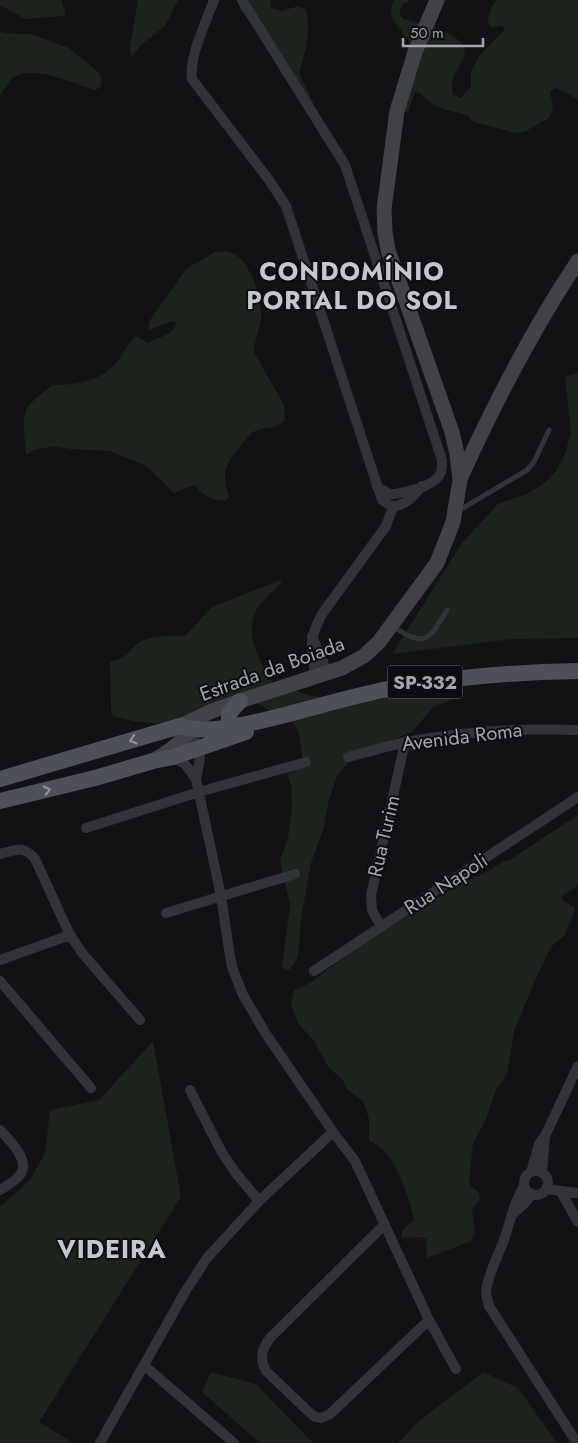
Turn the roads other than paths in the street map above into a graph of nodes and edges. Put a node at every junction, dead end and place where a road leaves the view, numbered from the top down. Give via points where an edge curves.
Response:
1 (214, 0) edge
2 (242, 0) edge
3 (437, 0) edge
4 (578, 261) edge
5 (549, 430) dead end
6 (482, 431) junction
7 (452, 432) junction
8 (460, 480) junction
9 (422, 486) junction
10 (377, 487) junction
11 (393, 507) junction
12 (455, 512) junction
13 (448, 610) dead end
14 (391, 626) junction
15 (578, 671) edge
16 (322, 675) junction
17 (240, 701) junction
18 (275, 718) junction
19 (191, 724) junction
20 (234, 726) junction
21 (578, 730) edge
22 (405, 742) junction
23 (113, 747) junction
24 (197, 750) junction
25 (173, 757) junction
26 (348, 757) dead end
27 (153, 760) junction
28 (306, 762) dead end
29 (120, 770) junction
30 (0, 779) edge
31 (196, 779) junction
32 (199, 792) junction
33 (578, 797) edge
34 (0, 801) edge
35 (86, 828) dead end
36 (0, 854) edge
37 (296, 874) dead end
38 (221, 896) junction
39 (166, 913) dead end
40 (381, 927) junction
41 (70, 935) junction
42 (0, 960) edge
43 (314, 971) dead end
44 (0, 981) edge
45 (140, 1020) dead end
46 (578, 1066) edge
47 (575, 1079) edge
48 (91, 1088) dead end
49 (190, 1090) dead end
50 (0, 1130) edge
51 (333, 1132) junction
52 (545, 1136) junction
53 (531, 1172) junction
54 (542, 1173) junction
55 (546, 1189) junction
56 (0, 1190) edge
57 (528, 1190) junction
58 (561, 1192) junction
59 (578, 1194) edge
60 (259, 1201) junction
61 (578, 1222) edge
62 (384, 1225) junction
63 (429, 1320) junction
64 (144, 1366) junction
65 (456, 1369) dead end
66 (100, 1442) edge
67 (234, 1443) edge
68 (577, 1443) edge

1 - 10 street via 194,55 192,79 270,180 286,206
2 - 9 street via 345,165 442,460 441,473 434,481
3 - 7 main road, Estrada da Boiada via 415,52 397,111 384,209 388,250
4 - 6 main road via 540,323
5 - 12 lane via 527,470
6 - 7 main road via 466,435
6 - 8 main road
7 - 8 main road, Estrada da Boiada
8 - 12 main road, Estrada da Boiada
9 - 10 street via 395,494
9 - 11 street via 406,503
10 - 11 street via 382,500
11 - 16 street via 386,526 322,614 312,635
12 - 14 main road, Estrada da Boiada via 437,563
13 - 14 lane via 432,635 425,638 417,639
14 - 16 main road, Estrada da Boiada via 364,656
15 - 18 main road, SP-332 via 496,674 414,684
16 - 17 main road, Estrada da Boiada
17 - 19 main road, Estrada da Boiada
17 - 20 main road via 229,713
18 - 20 main road, SP-332
18 - 24 main road, SP-332
19 - 20 main road, SP-332 via 212,730
19 -> 23 main road, SP-332
19 - 24 street
19 - 27 main road via 177,745
21 - 22 street, Avenida Roma via 494,730
22 - 26 street, Avenida Roma
22 - 40 street, Rua Turim via 371,895 372,910
23 - 29 main road
23 - 30 main road, SP-332
24 - 25 main road, SP-332
24 - 31 street via 200,759
25 - 27 main road, SP-332
25 - 31 street via 185,764
27 - 29 main road, SP-332
28 - 32 street
34 -> 29 main road, SP-332
31 - 32 street
32 - 35 street
32 - 38 street
33 - 40 street, Rua Napoli
36 - 41 street via 20,849 31,853
37 - 38 street
38 - 39 street
38 - 51 street via 230,959 243,995
40 - 43 street, Rua Napoli
41 - 42 street
41 - 45 street
44 - 48 street
46 - 47 street
47 - 52 street
49 - 60 street via 221,1151
50 - 56 street via 20,1155 23,1165 19,1177
51 - 60 street
51 - 62 street via 355,1161
52 - 53 street via 539,1144
52 - 54 street
53 - 54 street
53 - 57 street via 525,1178
54 - 55 street via 547,1178
55 - 57 street via 540,1194
55 - 58 street
57 - 68 street via 517,1198 486,1294 489,1306
58 - 59 street
58 - 61 street
60 - 64 street via 207,1258
62 - 63 street
62 - 63 street via 270,1338 262,1352 262,1364 309,1412 320,1418 330,1414
63 - 65 street
64 - 66 street
64 - 67 street

